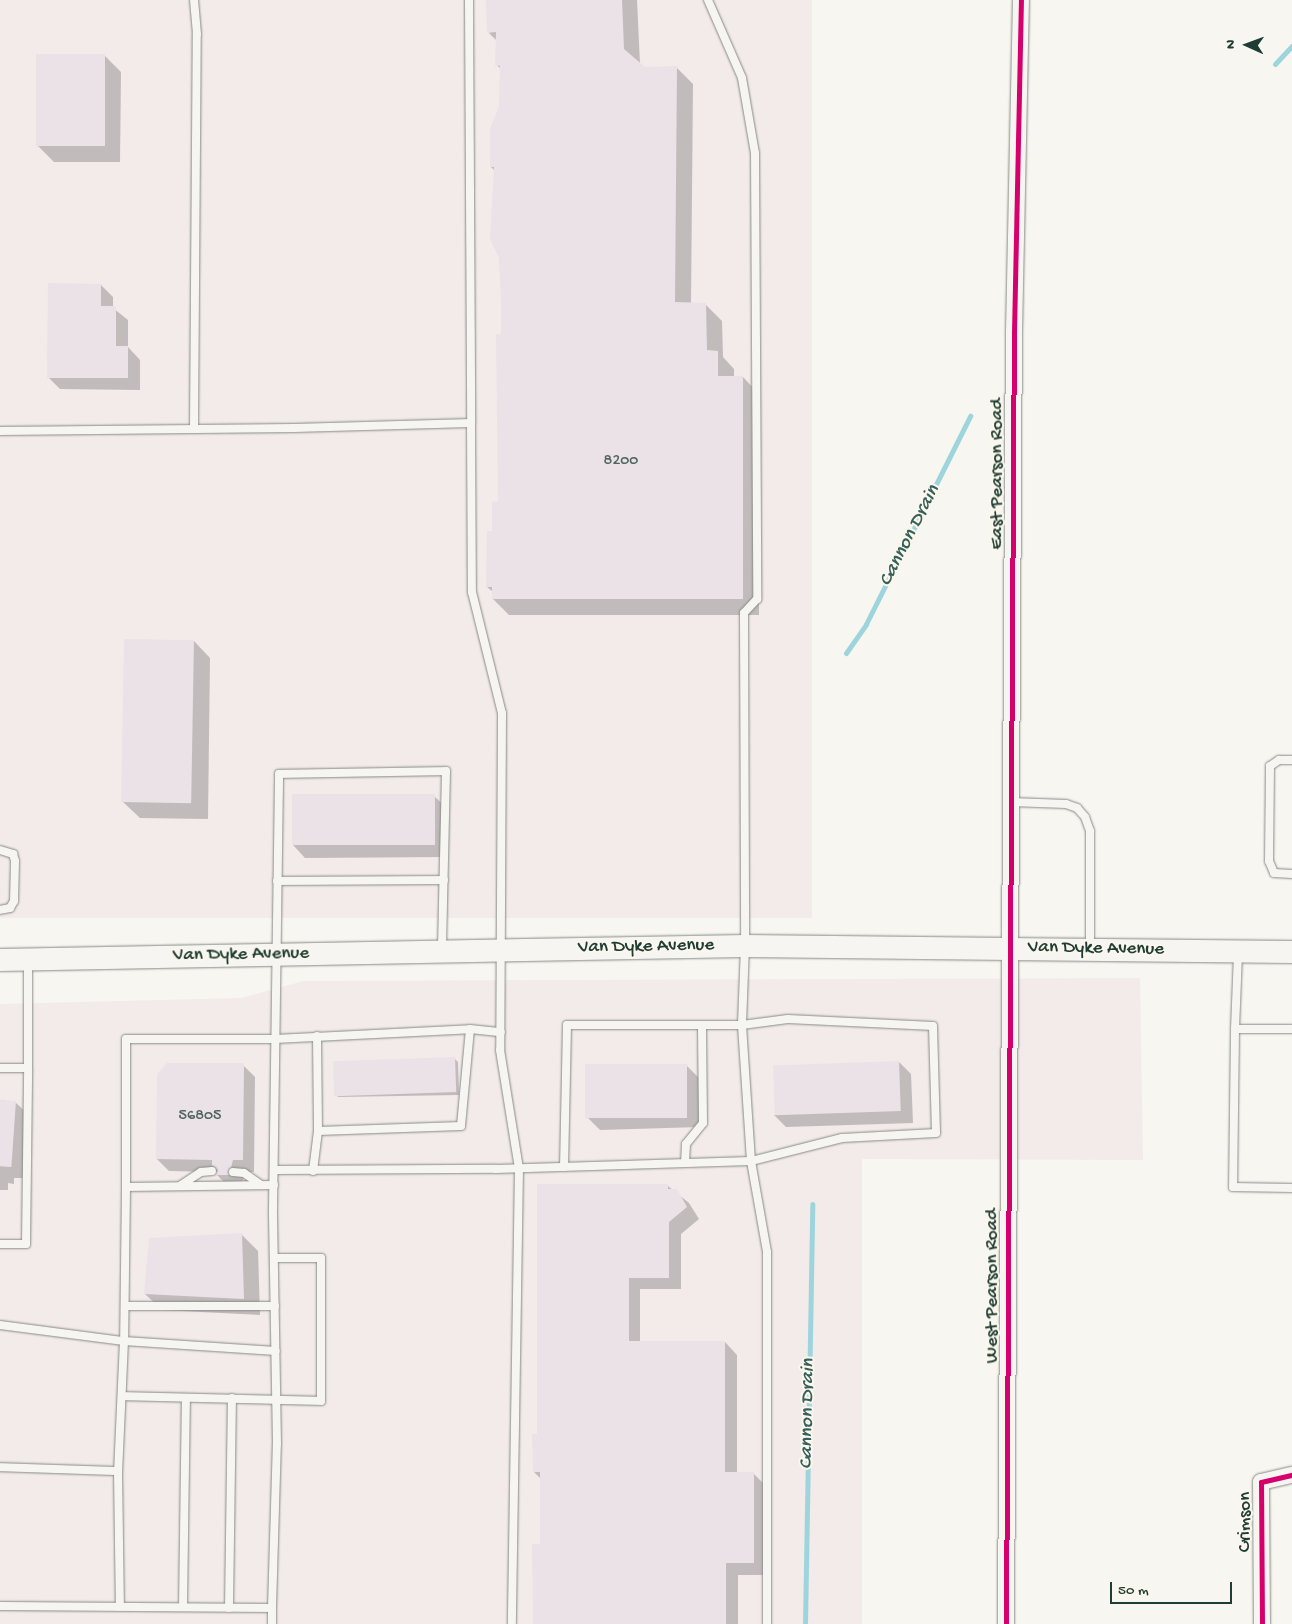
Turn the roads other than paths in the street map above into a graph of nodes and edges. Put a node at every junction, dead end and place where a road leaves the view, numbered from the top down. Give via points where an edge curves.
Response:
1 (194, 0) edge
2 (469, 0) edge
3 (708, 0) edge
4 (1021, 0) edge
5 (471, 423) junction
6 (194, 429) junction
7 (0, 431) edge
8 (1292, 760) edge
9 (1011, 802) junction
10 (0, 850) edge
11 (1292, 874) edge
12 (444, 880) junction
13 (277, 881) junction
14 (0, 910) edge
15 (745, 946) junction
16 (1010, 948) junction
17 (503, 949) junction
18 (442, 950) junction
19 (1090, 950) junction
20 (1238, 951) junction
21 (1292, 952) edge
22 (276, 954) junction
23 (0, 960) edge
24 (28, 960) junction
25 (702, 1025) junction
26 (742, 1025) junction
27 (470, 1029) junction
28 (1235, 1029) junction
29 (1292, 1029) edge
30 (501, 1032) junction
31 (317, 1036) junction
32 (275, 1039) junction
33 (0, 1068) edge
34 (28, 1068) junction
35 (318, 1131) junction
36 (751, 1161) junction
37 (685, 1163) junction
38 (564, 1167) junction
39 (520, 1168) junction
40 (275, 1170) junction
41 (212, 1171) dead end
42 (233, 1172) dead end
43 (313, 1172) junction
44 (261, 1185) junction
45 (274, 1185) junction
46 (179, 1186) junction
47 (126, 1187) junction
48 (1292, 1188) edge
49 (0, 1244) edge
50 (275, 1258) junction
51 (124, 1306) junction
52 (275, 1306) junction
53 (0, 1325) edge
54 (124, 1341) junction
55 (276, 1351) junction
56 (122, 1396) junction
57 (186, 1398) junction
58 (232, 1398) junction
59 (276, 1399) junction
60 (0, 1467) edge
61 (118, 1471) junction
62 (1292, 1475) edge
63 (0, 1606) edge
64 (120, 1607) junction
65 (183, 1607) junction
66 (229, 1608) junction
67 (272, 1608) junction
68 (272, 1624) edge
69 (512, 1624) edge
70 (767, 1624) edge
71 (1006, 1624) edge
72 (1262, 1624) edge

1 - 6 lane via 197,34
2 - 5 lane
3 - 15 lane via 742,78 755,153 756,599 744,613
4 - 9 street, East Pearson Road
5 - 6 lane
5 - 17 lane via 472,592 502,712
6 - 7 lane
8 - 11 lane via 1279,760 1270,766 1269,861 1270,870 1274,873
9 - 16 street, East Pearson Road
9 - 19 lane via 1066,804 1077,808 1085,817 1090,831
10 - 14 lane via 13,854 15,860 14,902 10,908
12 - 13 lane
12 - 13 lane via 446,771 279,774
12 - 18 lane
13 - 22 lane
15 - 16 main road, Van Dyke Avenue
15 - 17 main road, Van Dyke Avenue
15 - 26 lane
16 - 19 main road, Van Dyke Avenue
16 - 71 street, West Pearson Road
17 - 18 main road, Van Dyke Avenue
17 - 30 lane
18 - 22 main road, Van Dyke Avenue
19 - 20 main road, Van Dyke Avenue
20 - 21 main road, Van Dyke Avenue
20 - 28 lane
22 - 24 main road, Van Dyke Avenue
22 - 32 lane
23 - 24 main road, Van Dyke Avenue
24 - 34 lane
25 - 26 lane
25 - 37 lane via 703,1123 686,1144
25 - 38 lane via 567,1025
26 - 36 lane
26 - 36 lane via 788,1019 933,1026 936,1133 842,1138
27 - 30 lane
27 - 31 lane
27 - 35 lane via 461,1126
28 - 29 lane
28 - 48 lane via 1232,1187
30 - 39 lane via 500,1050
31 - 32 lane
31 - 35 lane
32 - 40 lane
32 - 47 lane via 126,1040
33 - 34 lane
34 - 49 lane via 26,1244
35 - 43 lane
36 - 37 lane
36 - 70 lane via 767,1252
37 - 38 lane
38 - 39 lane
39 - 43 lane
39 - 69 lane
40 - 43 lane
40 - 45 lane
41 - 46 lane via 201,1172
42 - 44 lane via 244,1173
44 - 45 lane
44 - 46 lane
45 - 50 lane
46 - 47 lane
47 - 51 lane
50 - 52 lane
50 - 59 lane via 321,1258 321,1401
51 - 52 lane
51 - 54 lane
52 - 55 lane
53 - 54 lane
54 - 55 lane
54 - 56 lane
55 - 59 lane
56 - 57 lane
56 - 61 lane
57 - 58 lane
57 - 65 lane
58 - 59 lane
58 - 66 lane
59 - 67 lane
60 - 61 lane
61 - 64 lane
62 - 72 street, Crimson via 1261,1482
63 - 64 lane
64 - 65 lane
65 - 66 lane
66 - 67 lane
67 - 68 lane

